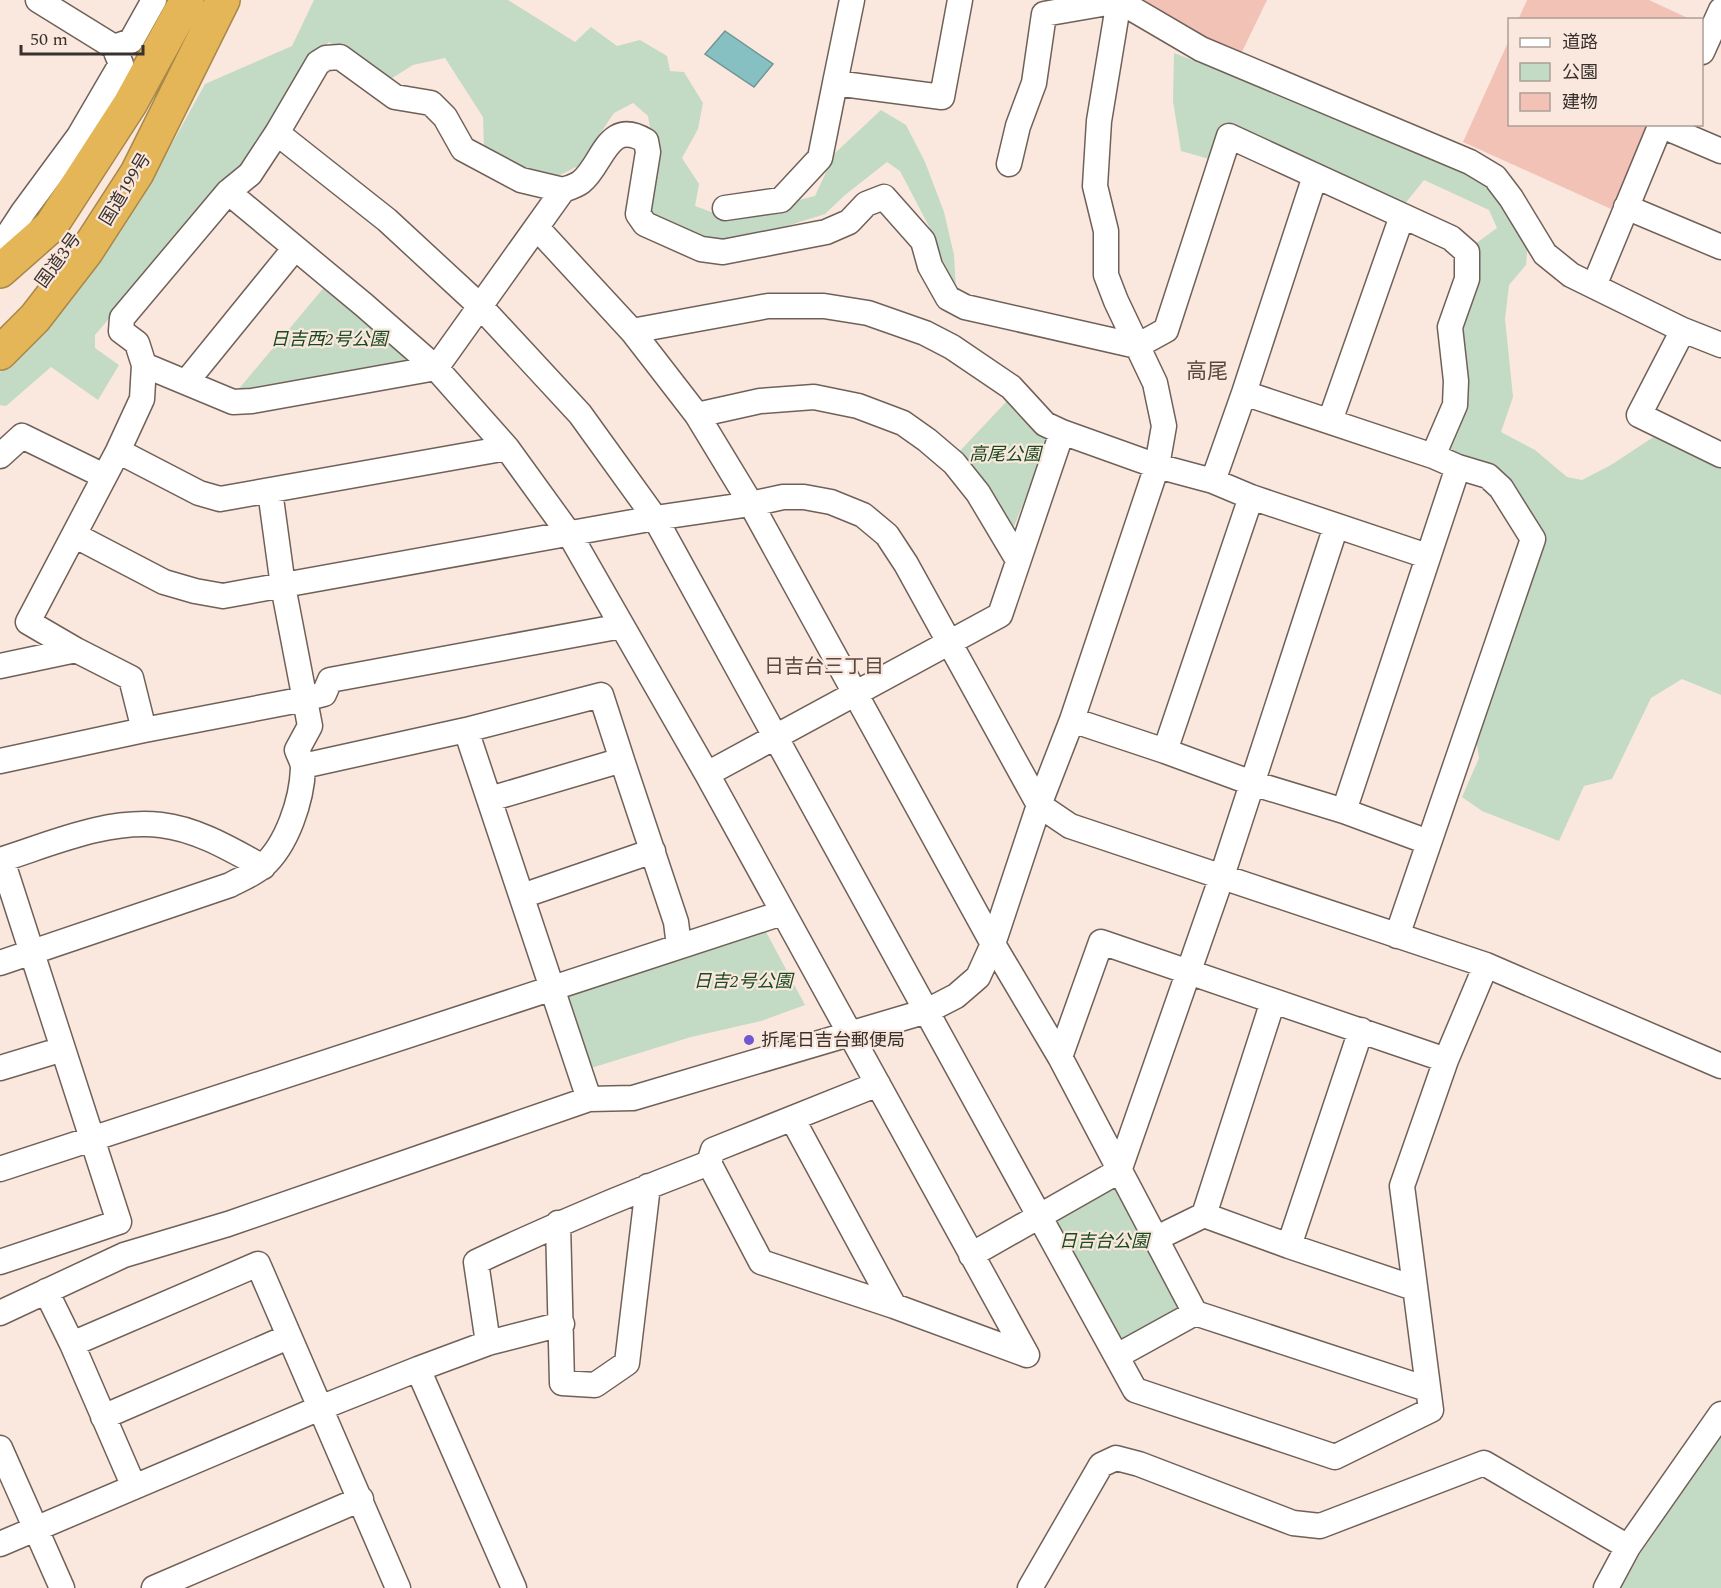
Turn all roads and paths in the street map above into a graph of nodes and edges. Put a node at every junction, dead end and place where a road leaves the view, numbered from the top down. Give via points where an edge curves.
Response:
1 (38, 0) edge
2 (154, 0) edge
3 (164, 0) edge
4 (187, 0) edge
5 (960, 0) edge
6 (222, 1) edge
7 (1119, 1) edge
8 (846, 3) edge
9 (1045, 7) edge
10 (1721, 10) edge
11 (1711, 44) edge
12 (114, 47) junction
13 (835, 83) junction
14 (1660, 126) edge
15 (1662, 126) edge
16 (277, 133) junction
17 (1721, 151) edge
18 (1009, 164) dead end
19 (1315, 176) junction
20 (563, 190) junction
21 (228, 192) junction
22 (1626, 207) junction
23 (725, 208) dead end
24 (1402, 216) junction
25 (51, 226) junction
26 (537, 228) junction
27 (1721, 247) edge
28 (295, 248) junction
29 (0, 249) edge
30 (0, 271) edge
31 (0, 285) edge
32 (1594, 286) junction
33 (480, 306) junction
34 (0, 330) edge
35 (1683, 330) junction
36 (632, 331) junction
37 (1137, 345) junction
38 (1721, 345) edge
39 (0, 353) edge
40 (144, 365) junction
41 (436, 368) junction
42 (187, 381) junction
43 (1244, 393) junction
44 (697, 415) junction
45 (1330, 421) junction
46 (1062, 432) junction
47 (507, 448) junction
48 (118, 451) junction
49 (1721, 455) edge
50 (0, 456) edge
51 (1434, 456) junction
52 (1157, 466) junction
53 (1458, 467) junction
54 (104, 476) junction
55 (1213, 481) junction
56 (270, 491) junction
57 (1251, 497) junction
58 (751, 504) junction
59 (655, 518) junction
60 (1336, 526) junction
61 (74, 535) junction
62 (570, 535) junction
63 (1427, 556) junction
64 (1018, 560) junction
65 (283, 586) junction
66 (622, 626) junction
67 (949, 644) junction
68 (76, 651) junction
69 (0, 666) edge
70 (854, 693) junction
71 (305, 699) junction
72 (1072, 720) junction
73 (466, 729) junction
74 (144, 730) junction
75 (776, 737) junction
76 (1165, 751) junction
77 (622, 760) junction
78 (0, 761) edge
79 (303, 766) junction
80 (707, 774) junction
81 (1252, 783) junction
82 (490, 799) junction
83 (1039, 805) junction
84 (1344, 811) junction
85 (1428, 842) junction
86 (653, 851) junction
87 (1, 860) edge
88 (263, 867) junction
89 (1222, 876) junction
90 (522, 896) junction
91 (783, 913) junction
92 (1397, 936) junction
93 (993, 944) junction
94 (679, 946) junction
95 (31, 951) junction
96 (0, 963) edge
97 (1486, 965) junction
98 (1188, 972) junction
99 (552, 989) junction
100 (1273, 1000) junction
101 (927, 1011) junction
102 (1361, 1030) junction
103 (850, 1035) junction
104 (63, 1049) junction
105 (1060, 1057) junction
106 (1446, 1060) junction
107 (1721, 1066) edge
108 (0, 1068) edge
109 (878, 1084) junction
110 (589, 1099) junction
111 (793, 1120) junction
112 (93, 1140) junction
113 (710, 1163) junction
114 (0, 1169) edge
115 (1119, 1171) junction
116 (648, 1186) junction
117 (1204, 1215) junction
118 (1038, 1216) junction
119 (558, 1223) junction
120 (1157, 1238) junction
121 (1289, 1246) junction
122 (971, 1255) junction
123 (0, 1263) edge
124 (1414, 1288) junction
125 (46, 1291) junction
126 (894, 1306) junction
127 (0, 1313) edge
128 (1196, 1313) junction
129 (562, 1324) junction
130 (288, 1337) junction
131 (488, 1343) junction
132 (72, 1344) junction
133 (1117, 1356) junction
134 (418, 1369) junction
135 (1427, 1389) junction
136 (320, 1408) junction
137 (1721, 1414) edge
138 (103, 1418) junction
139 (0, 1448) edge
140 (134, 1488) junction
141 (361, 1500) junction
142 (36, 1528) junction
143 (0, 1544) edge
144 (1628, 1547) junction
145 (62, 1588) edge
146 (154, 1588) edge
147 (398, 1588) edge
148 (514, 1588) edge
149 (1030, 1588) edge
150 (1606, 1588) edge

1 - 12 street
2 - 12 street via 131,40
3 - 29 highway via 54,188
4 - 25 highway, 国道3号 via 130,104
5 - 13 street via 942,97
6 - 34 highway, 国道3号 via 71,243 22,308
6 - 39 highway, 国道199号 via 137,173 86,252 35,318
7 - 9 street
7 - 32 street via 1201,49 1470,162 1495,177 1545,254 1571,276
7 - 37 street via 1099,121 1095,186 1106,231 1106,275
8 - 13 street
9 - 18 street via 1034,83
10 - 11 street
12 - 29 street via 121,64 79,136
13 - 23 street via 820,158 781,200
14 - 22 street
15 - 17 street
16 - 20 street via 318,63 340,57 395,97 431,103 445,117 463,149 521,180
16 - 21 street via 250,174
16 - 33 street via 387,220
19 - 24 street
19 - 37 street via 1229,136 1166,330
19 - 43 street
20 - 26 street
20 - 37 street via 581,182 609,144 623,134 636,135 646,141 648,153 638,214 645,224 701,249 723,252 826,232 849,222 866,204 884,197 923,241 930,266 948,298 965,308
21 - 28 street
21 - 40 street via 122,318 121,331 137,343
22 - 27 street
22 - 32 street
24 - 45 street
24 - 51 street via 1451,238 1467,252 1467,279 1450,327 1455,405
25 - 30 highway, 国道3号
25 - 31 highway
26 - 33 street
26 - 36 street
28 - 41 street
28 - 42 street
32 - 35 street
33 - 41 street
33 - 59 street via 580,414
35 - 38 street
35 - 49 street via 1639,415
36 - 44 street
36 - 46 street via 768,306 824,306 868,313 952,347 1011,387 1045,424
37 - 52 street via 1155,383 1164,426
40 - 42 street
40 - 48 street via 142,399
41 - 42 street via 233,402
41 - 47 street
43 - 45 street
43 - 55 street
44 - 58 street
44 - 64 street via 760,400 814,397 858,406 903,423 954,463 978,493
45 - 51 street
46 - 52 street
46 - 64 street
47 - 56 street
47 - 62 street
48 - 54 street
48 - 56 street via 199,493 220,499
50 - 54 street via 22,436
51 - 53 street
52 - 55 street
52 - 72 street
53 - 63 street
53 - 85 street via 1488,476 1501,488 1533,538
54 - 61 street
55 - 57 street
56 - 65 street
57 - 60 street
57 - 76 street
58 - 59 street
58 - 67 street via 804,497 831,502 863,515 894,545
58 - 70 street
59 - 62 street
59 - 75 street
60 - 63 street
60 - 81 street
61 - 65 street via 164,582 195,591 223,596
61 - 68 street via 28,622
62 - 65 street
62 - 66 street
63 - 84 street
64 - 67 street via 1000,615
65 - 71 street
66 - 71 street via 330,680 324,694
66 - 80 street
67 - 70 street
67 - 83 street
68 - 69 street
68 - 74 street via 131,678
70 - 75 street
70 - 93 street
71 - 74 street
71 - 79 street via 310,726 297,750
72 - 76 street
72 - 83 street
73 - 77 street via 602,695
73 - 79 street
73 - 82 street
74 - 78 street
75 - 80 street
75 - 101 street
76 - 81 street
77 - 82 street
77 - 86 street
79 - 88 street via 291,824
80 - 91 street
81 - 84 street
81 - 89 street
82 - 90 street
83 - 89 street via 1070,826
83 - 93 street
84 - 85 street
85 - 92 street
86 - 90 street
86 - 94 street via 676,922
87 - 88 street via 88,832 127,825 162,825 220,844
87 - 95 street
88 - 95 street via 231,885
89 - 92 street
89 - 98 street
90 - 99 street
91 - 94 street
91 - 103 street
92 - 97 street
93 - 101 street via 978,977 956,996
93 - 105 street
94 - 99 street
95 - 96 street
95 - 104 street
97 - 106 street
97 - 107 street
98 - 100 street
98 - 105 street via 1101,942
98 - 115 street
99 - 110 street
99 - 112 street
100 - 102 street
100 - 117 street
101 - 103 street
101 - 118 street
102 - 106 street
102 - 121 street
103 - 109 street
103 - 110 street via 633,1098
104 - 108 street
104 - 112 street
105 - 115 street
106 - 124 street via 1402,1186
109 - 111 street
109 - 122 street
110 - 125 street via 228,1224 124,1255
111 - 113 street via 713,1150
111 - 126 street
112 - 114 street
112 - 123 street via 119,1222
113 - 116 street
113 - 126 street via 762,1262
115 - 118 street
115 - 120 street
116 - 119 street
116 - 129 street via 627,1363 596,1385 562,1383
117 - 120 street
117 - 121 street
118 - 122 street
118 - 133 street
119 - 129 street
119 - 131 street via 476,1262
120 - 128 street
121 - 124 street
122 - 126 street via 1027,1355
124 - 135 street
125 - 127 street
125 - 132 street
128 - 133 street
128 - 135 street
129 - 131 street
130 - 132 street via 258,1264
130 - 136 street
130 - 138 street
131 - 134 street
132 - 138 street
133 - 135 street via 1136,1390 1335,1458 1431,1410
134 - 136 street
134 - 148 street
136 - 140 street
136 - 141 street
137 - 144 street
138 - 140 street
139 - 142 street
140 - 142 street
141 - 146 street
141 - 147 street
142 - 143 street
142 - 145 street
144 - 149 street via 1484,1463 1320,1527 1293,1523 1116,1458 1101,1465
144 - 150 street

